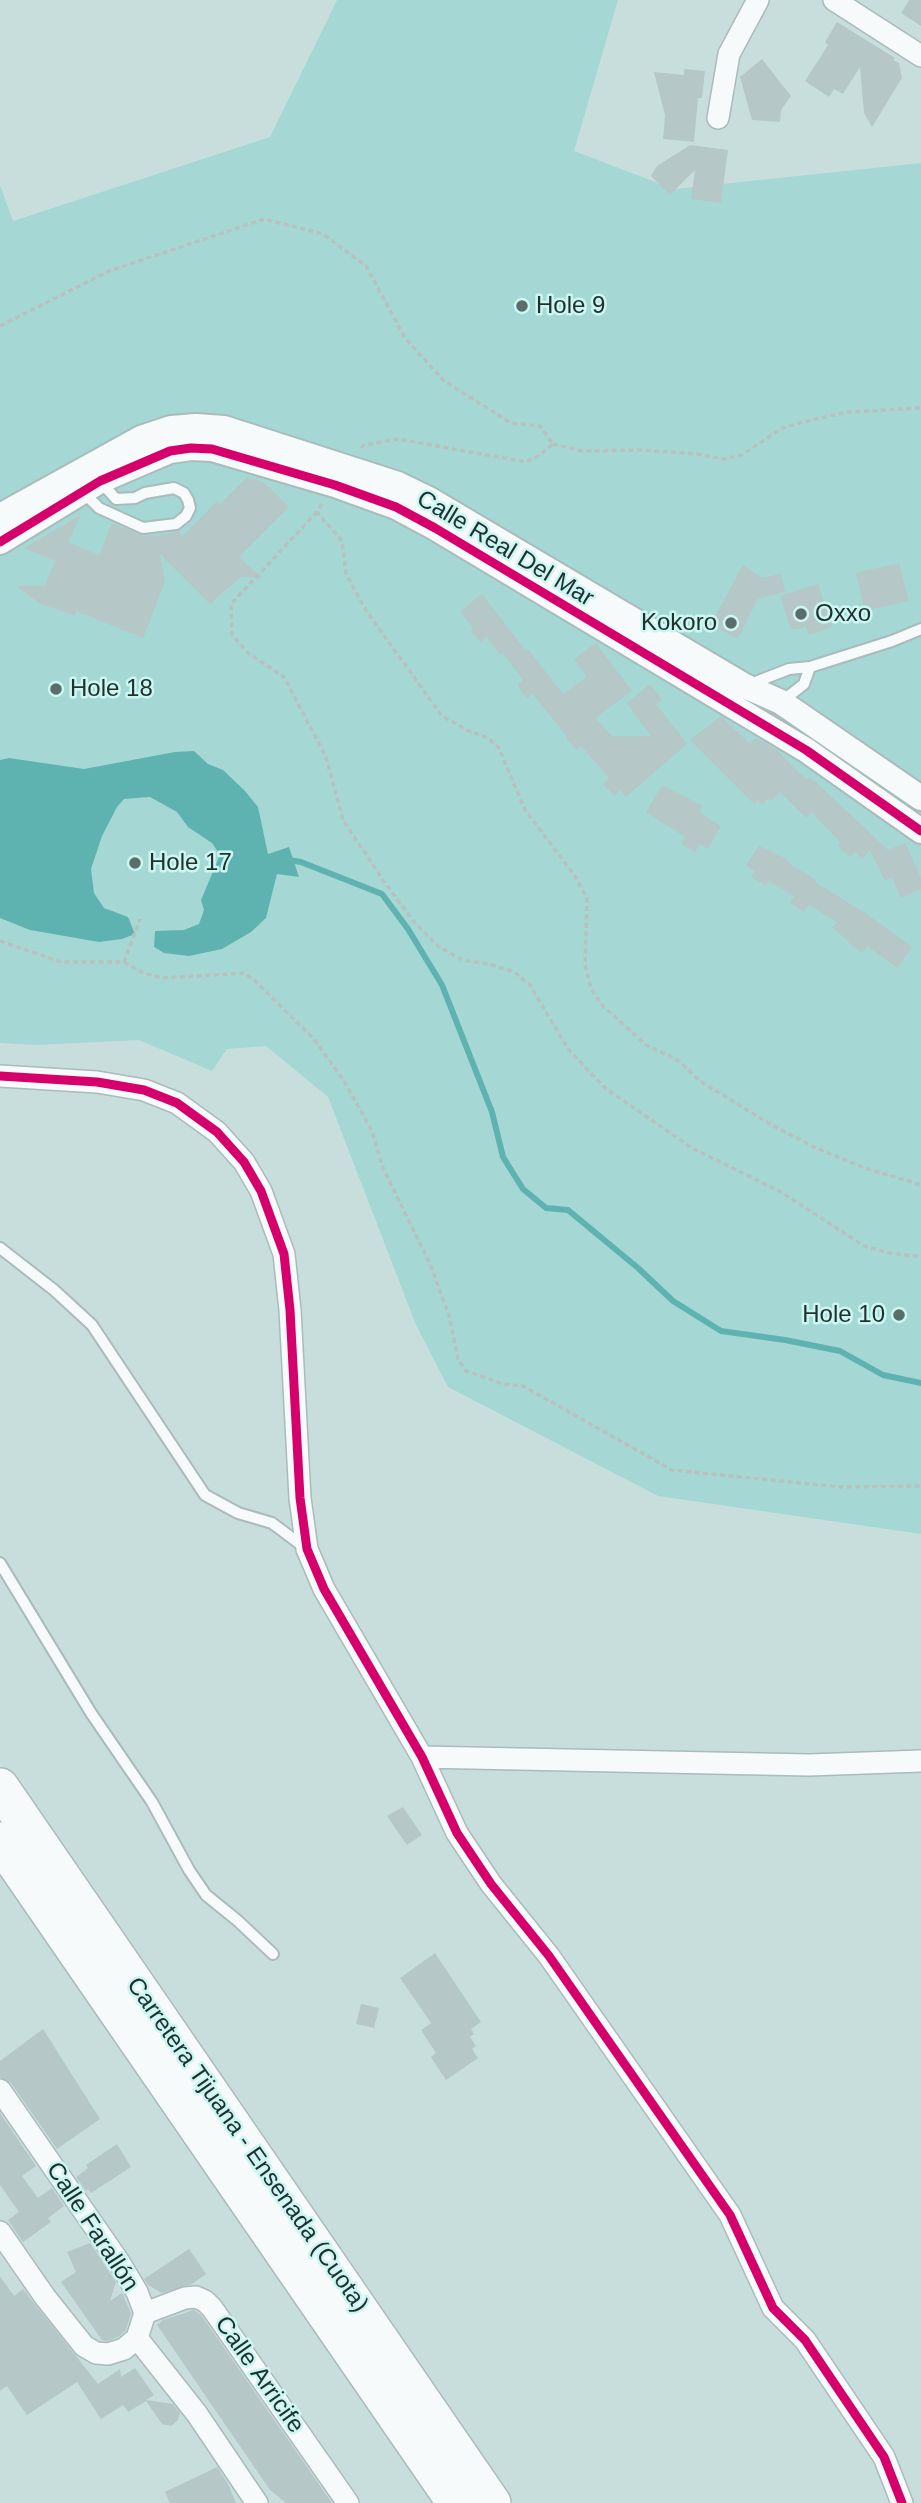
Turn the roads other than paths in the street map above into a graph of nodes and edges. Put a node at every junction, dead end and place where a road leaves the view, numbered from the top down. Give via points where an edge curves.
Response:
1 (758, 0) edge
2 (834, 0) edge
3 (921, 56) edge
4 (718, 118) dead end
5 (86, 478) junction
6 (135, 498) junction
7 (0, 516) edge
8 (132, 523) junction
9 (0, 542) edge
10 (921, 629) edge
11 (810, 667) junction
12 (738, 696) junction
13 (781, 702) junction
14 (819, 727) junction
15 (806, 750) junction
16 (921, 798) edge
17 (921, 831) edge
18 (0, 1076) edge
19 (0, 1248) edge
20 (307, 1549) junction
21 (0, 1563) edge
22 (422, 1757) junction
23 (921, 1761) edge
24 (0, 1787) edge
25 (0, 1841) edge
26 (273, 1954) dead end
27 (0, 2090) edge
28 (0, 2232) edge
29 (145, 2313) junction
30 (136, 2338) junction
31 (257, 2503) edge
32 (348, 2503) edge
33 (456, 2503) edge
34 (492, 2503) edge
35 (902, 2503) edge

1 - 4 street via 729,54
2 - 3 street
5 - 6 lane via 116,499
5 - 7 street, Calle Real Del Mar
5 - 8 lane via 99,508
5 - 9 street, Calle Real Del Mar
5 - 12 street, Calle Real Del Mar via 141,438 196,426 224,428 338,476 398,484 429,499
6 - 8 lane
6 - 8 lane via 174,488 184,493 190,508 176,524 143,527
10 - 11 lane
11 - 12 lane via 789,669
11 - 13 lane via 804,684
12 - 13 street, Calle Real Del Mar
12 - 15 street, Calle Real Del Mar
13 - 14 street, Calle Real Del Mar
14 - 15 street
14 - 16 street, Calle Real Del Mar
15 - 17 street, Calle Real Del Mar
18 - 20 street via 144,1090 187,1110 217,1132 244,1162 261,1191 284,1254
19 - 20 lane via 92,1325 205,1495 238,1513 272,1523
20 - 22 street via 324,1589
21 - 26 lane via 206,1895
22 - 23 street via 809,1765
22 - 35 street via 457,1833 491,1884 549,1956 730,2214 773,2308 805,2340 877,2446
24 - 34 highway, Carretera Tijuana - Ensenada (Cuota)
25 - 33 highway, Carretera Tijuana - Ensenada (Cuota)
27 - 29 street, Calle Farallón via 119,2262
28 - 30 street via 84,2346 108,2354 124,2349
29 - 30 street, Calle Farallón
29 - 32 street, Calle Arricife via 185,2298 205,2301
30 - 31 street via 197,2414

